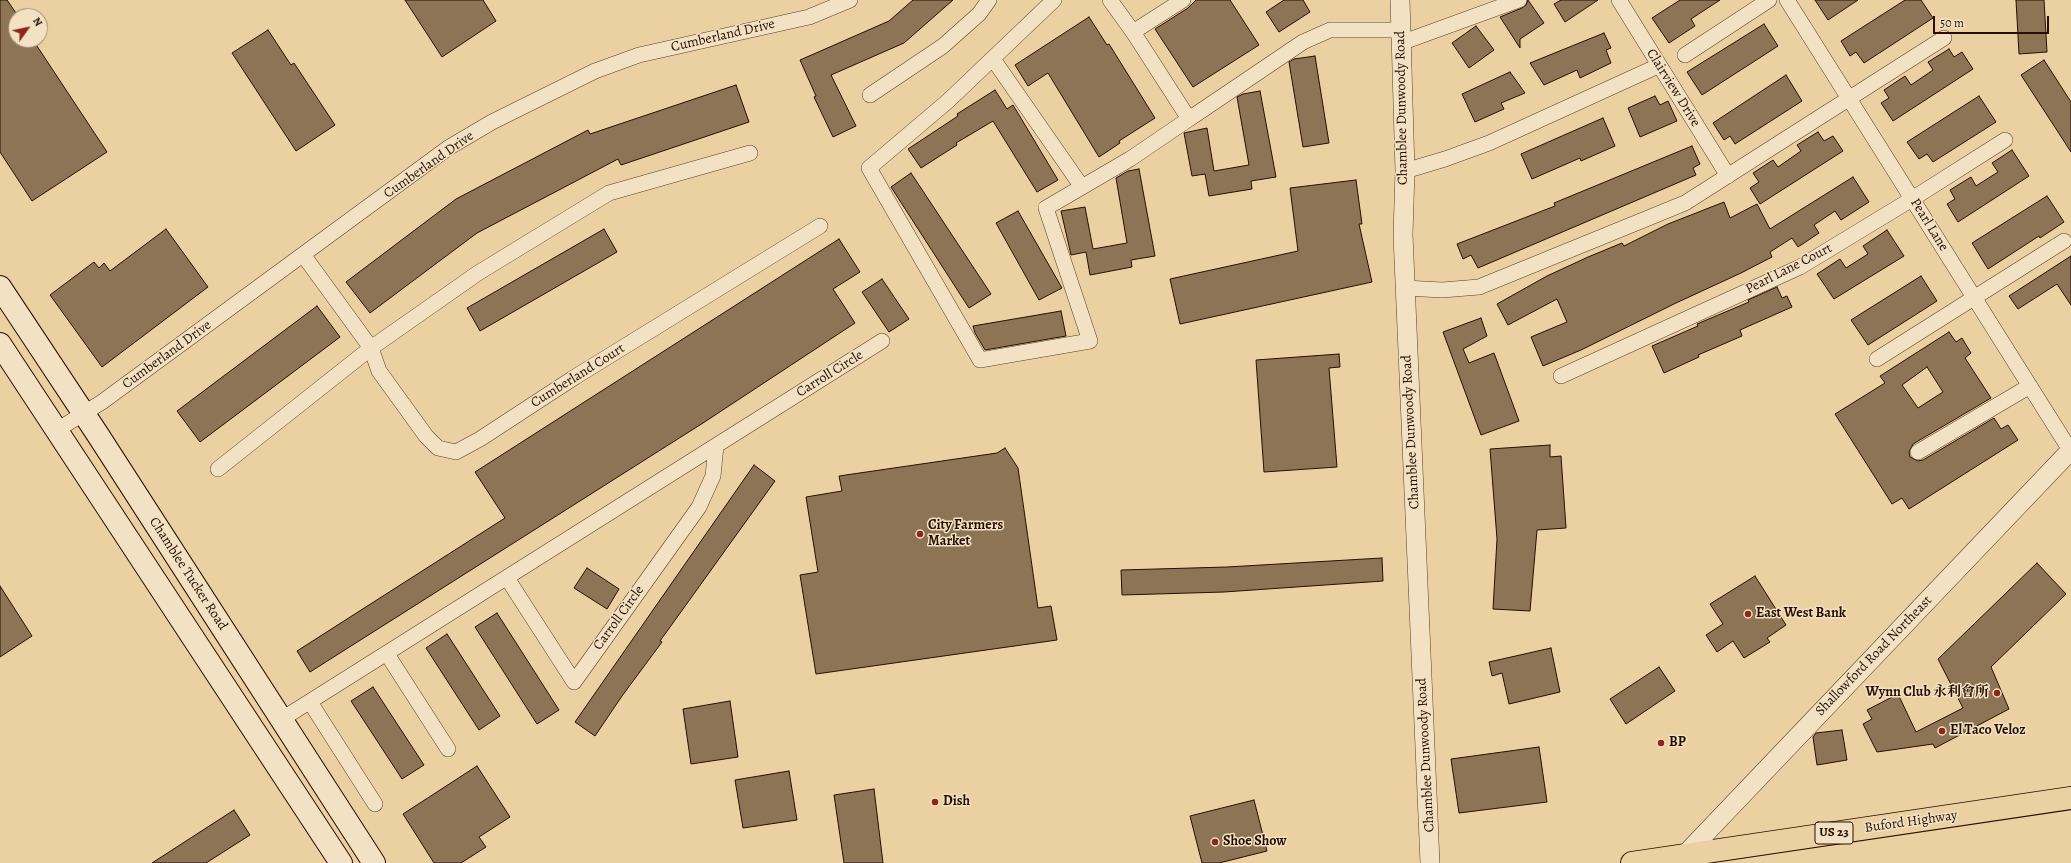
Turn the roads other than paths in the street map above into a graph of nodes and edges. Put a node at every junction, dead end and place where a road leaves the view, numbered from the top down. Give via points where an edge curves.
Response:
1 (850, 0) edge
2 (989, 0) edge
3 (1054, 0) edge
4 (1110, 0) edge
5 (1183, 0) edge
6 (1400, 0) edge
7 (1520, 0) edge
8 (1619, 0) edge
9 (1769, 0) edge
10 (1787, 0) edge
11 (1133, 32) junction
12 (1401, 35) junction
13 (1944, 38) dead end
14 (1685, 55) dead end
15 (993, 59) junction
16 (1658, 66) junction
17 (870, 95) dead end
18 (1849, 98) junction
19 (1189, 119) junction
20 (2005, 140) dead end
21 (750, 153) dead end
22 (1405, 171) junction
23 (1728, 176) junction
24 (1082, 187) junction
25 (1912, 199) junction
26 (820, 226) dead end
27 (2064, 241) dead end
28 (304, 256) junction
29 (0, 287) edge
30 (1405, 288) junction
31 (1975, 298) junction
32 (882, 341) dead end
33 (0, 344) edge
34 (371, 348) junction
35 (1877, 359) dead end
36 (1561, 376) dead end
37 (2030, 386) junction
38 (84, 413) junction
39 (57, 430) junction
40 (716, 446) junction
41 (2071, 450) edge
42 (1918, 452) dead end
43 (218, 469) dead end
44 (507, 578) junction
45 (387, 654) junction
46 (310, 702) junction
47 (282, 719) junction
48 (448, 749) dead end
49 (2071, 798) edge
50 (375, 804) dead end
51 (1681, 859) edge
52 (341, 863) edge
53 (374, 863) edge
54 (1430, 863) edge
55 (1632, 863) edge

1 - 28 street, Cumberland Drive via 809,17 639,55 595,71 492,122 448,148
2 - 17 street via 979,14 943,46
3 - 15 street
4 - 11 street
5 - 11 street
6 - 12 street, Chamblee Dunwoody Road
7 - 12 street via 1409,40
8 - 16 street, Clairview Drive
9 - 14 street
10 - 18 street, Pearl Lane
11 - 19 street
12 - 19 street via 1330,30 1304,42
12 - 22 street, Chamblee Dunwoody Road
13 - 18 street
15 - 24 street
15 - 24 street via 869,168 980,360 1090,341 1046,208
16 - 22 street via 1489,143
16 - 23 street, Clairview Drive
18 - 23 street
18 - 25 street, Pearl Lane
19 - 24 street via 1130,159
20 - 25 street, Pearl Lane Court
21 - 34 street via 609,193 478,273
22 - 30 street, Chamblee Dunwoody Road
23 - 30 street via 1685,204 1479,287 1442,290
25 - 31 street, Pearl Lane
25 - 36 street, Pearl Lane Court via 1800,267
26 - 34 street, Cumberland Court via 575,376 480,440 456,452 438,448 426,436 380,371
27 - 31 street
28 - 34 street, Cumberland Court
28 - 38 street, Cumberland Drive
29 - 38 main road, Chamblee Tucker Road
30 - 54 street, Chamblee Dunwoody Road
31 - 35 street
31 - 37 street, Pearl Lane
32 - 40 street, Carroll Circle
33 - 39 main road
34 - 43 street
37 - 41 street, Pearl Lane
37 - 42 street
38 - 39 street, Cumberland Drive
38 - 47 main road, Chamblee Tucker Road
39 - 52 main road
40 - 44 street, Carroll Circle
40 - 44 street, Carroll Circle via 713,476 699,507 574,682
41 - 51 street, Shallowford Road Northeast
44 - 45 street, Carroll Circle
45 - 46 street, Carroll Circle
45 - 48 street
46 - 47 street, Carroll Circle
46 - 50 street
47 - 53 main road, Chamblee Tucker Road
49 - 51 main road, Buford Highway / US 23
51 - 55 main road, Buford Highway / US 23

